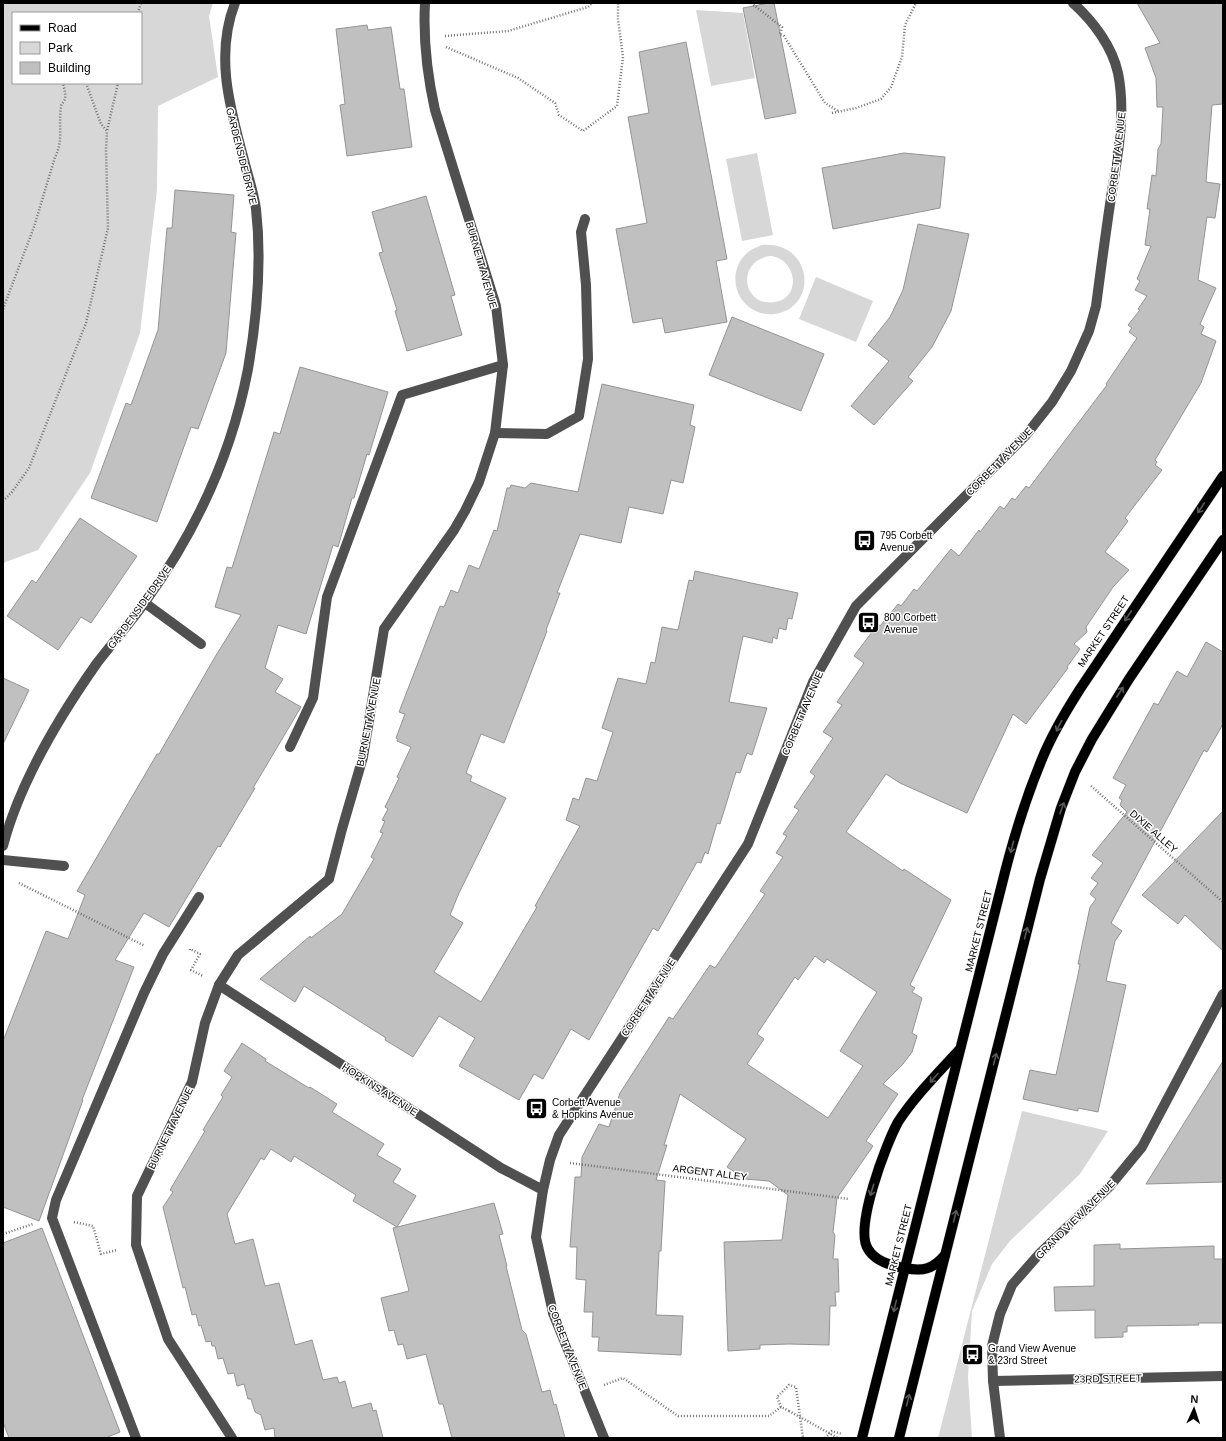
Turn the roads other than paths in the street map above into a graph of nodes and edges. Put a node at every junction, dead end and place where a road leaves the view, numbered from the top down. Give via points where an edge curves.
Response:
1 (235, 3) edge
2 (425, 3) edge
3 (1073, 3) edge
4 (585, 219) dead end
5 (503, 365) junction
6 (495, 433) junction
7 (1223, 476) edge
8 (1223, 540) edge
9 (145, 603) junction
10 (201, 644) dead end
11 (290, 747) dead end
12 (3, 846) edge
13 (3, 860) edge
14 (64, 866) dead end
15 (199, 897) dead end
16 (219, 985) junction
17 (1223, 994) edge
18 (960, 1049) junction
19 (543, 1190) junction
20 (946, 1253) junction
21 (905, 1268) junction
22 (1223, 1376) edge
23 (993, 1381) junction
24 (136, 1438) edge
25 (232, 1438) edge
26 (604, 1438) edge
27 (862, 1438) edge
28 (899, 1438) edge
29 (1000, 1438) edge

1 - 9 street, GARDENSIDE DRIVE via 228,30 225,73 229,104 256,208 258,275 255,323 235,420 211,487 182,545
2 - 5 street, BURNETT AVENUE via 424,38 435,110 496,306
3 - 19 street, CORBETT AVENUE via 1088,16 1110,49 1118,73 1122,101 1121,131 1096,306 1089,330 1071,371 1052,402 1026,435 856,606 813,682 748,844 559,1134
4 - 6 street via 581,232 586,285 588,359 579,416 547,434
5 - 6 street, BURNETT AVENUE
5 - 11 street via 402,395 327,597 313,698
6 - 16 street, BURNETT AVENUE via 479,482 465,511 384,629 363,757 329,879 238,955
7 -> 18 main road, MARKET STREET via 1084,683 1043,757 1015,834
20 -> 8 main road via 1040,879 1061,808 1075,772 1110,707
9 - 10 street
9 - 12 street, GARDENSIDE DRIVE via 86,680 48,742 25,786
13 - 14 street
15 - 24 street via 163,954 144,993 56,1200 52,1218
16 - 19 street, HOPKINS AVENUE via 501,1168
16 - 25 street, BURNETT AVENUE via 205,1023 192,1082 138,1196 136,1245 168,1339
17 - 23 street, GRAND VIEW AVENUE via 1142,1147 1109,1187 1040,1253 1012,1285 1000,1314 992,1346
18 - 21 main road, MARKET STREET
18 -> 21 main road via 898,1123 879,1167 868,1202 864,1225 867,1249 876,1258
19 - 26 street, CORBETT AVENUE via 536,1237 553,1313
20 - 21 main road via 937,1264 927,1269
28 -> 20 main road
21 -> 27 main road, MARKET STREET
22 - 23 street, 23RD STREET
23 - 29 street, GRAND VIEW AVENUE

